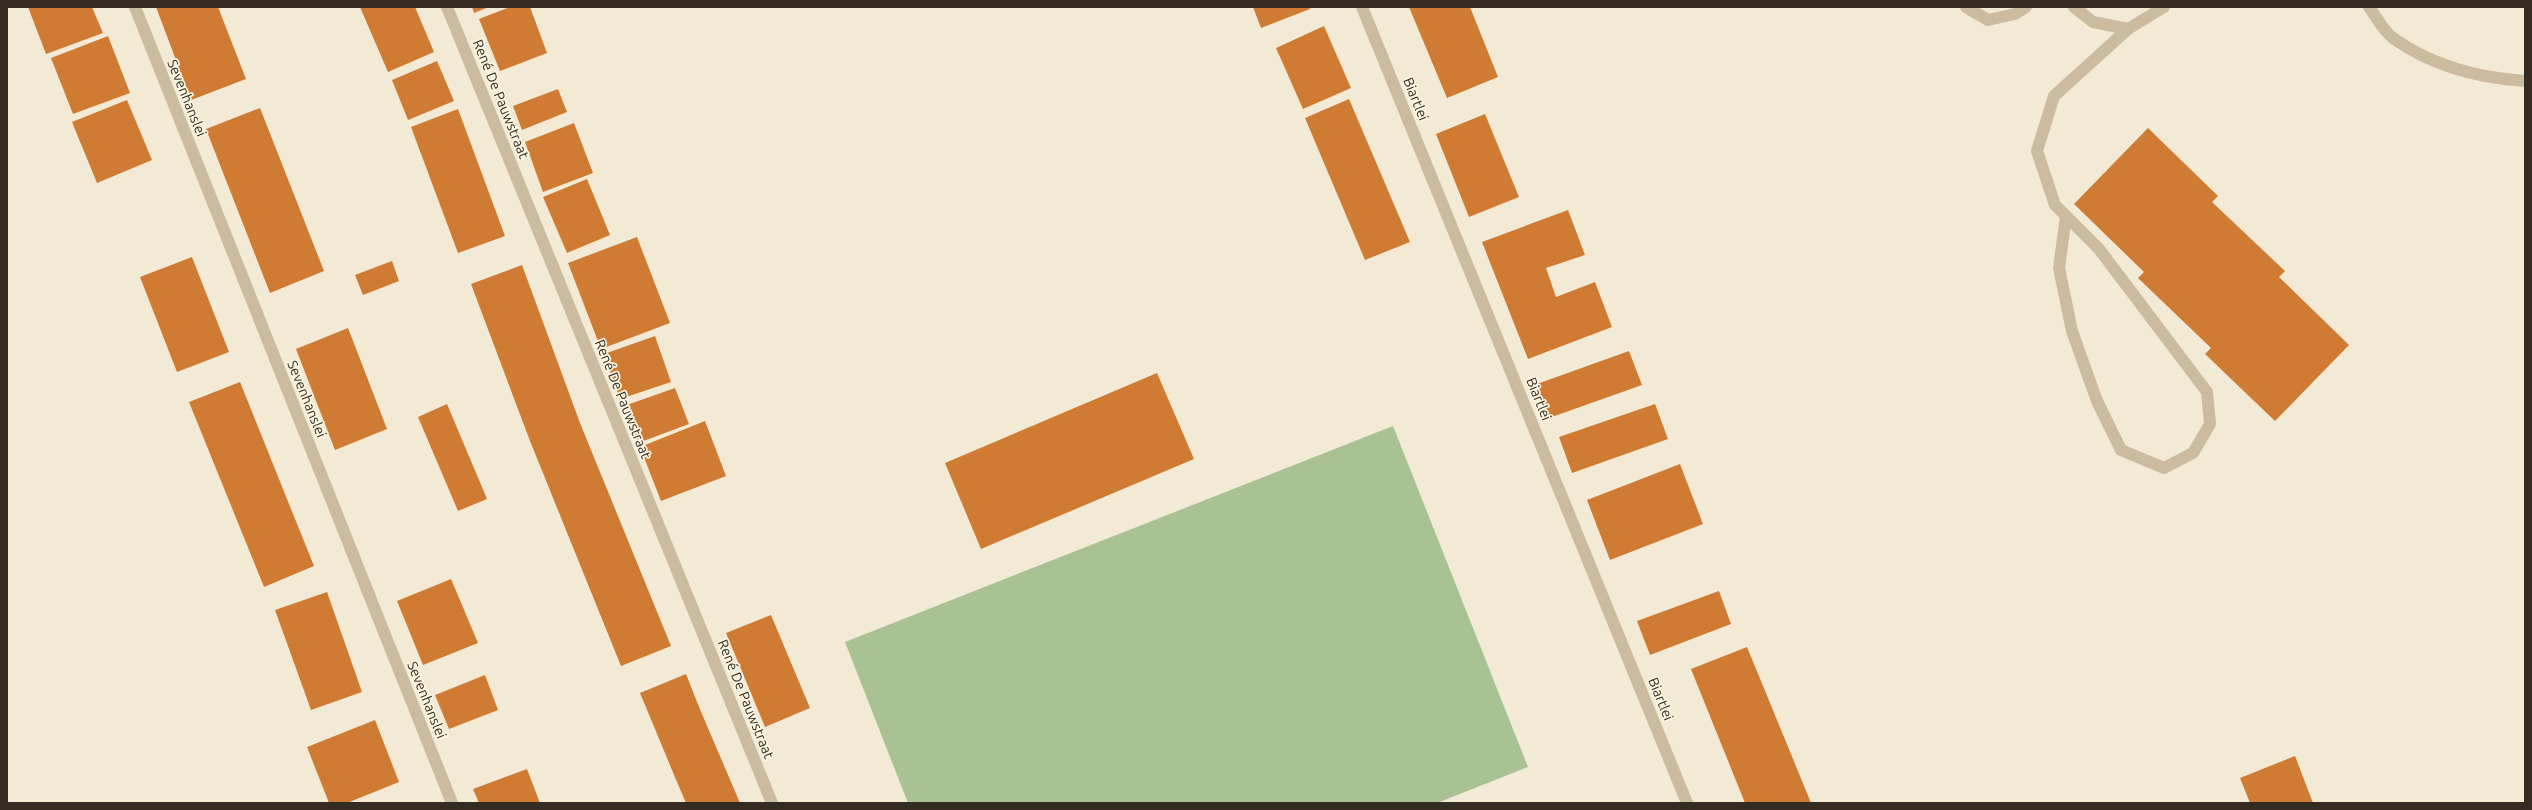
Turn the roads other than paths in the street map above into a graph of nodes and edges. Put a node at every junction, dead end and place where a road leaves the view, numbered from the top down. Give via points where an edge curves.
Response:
1 (135, 7) edge
2 (447, 7) edge
3 (1362, 7) edge
4 (1966, 7) edge
5 (2026, 7) edge
6 (2074, 7) edge
7 (2164, 7) edge
8 (2368, 7) edge
9 (2128, 29) junction
10 (2525, 80) edge
11 (2066, 216) junction
12 (452, 803) edge
13 (772, 803) edge
14 (1687, 803) edge

1 - 12 street, Sevenhanslei
2 - 13 street, René De Pauwstraat
3 - 14 street, Biartlei
4 - 5 street via 1988,20 2015,14
6 - 9 street via 2093,22
7 - 9 street
8 - 10 street via 2392,38 2440,64 2494,79
9 - 11 street via 2054,96 2037,151 2055,205
11 - 11 street via 2099,249 2207,392 2210,424 2193,453 2164,468 2121,450 2097,401 2072,331 2059,268

